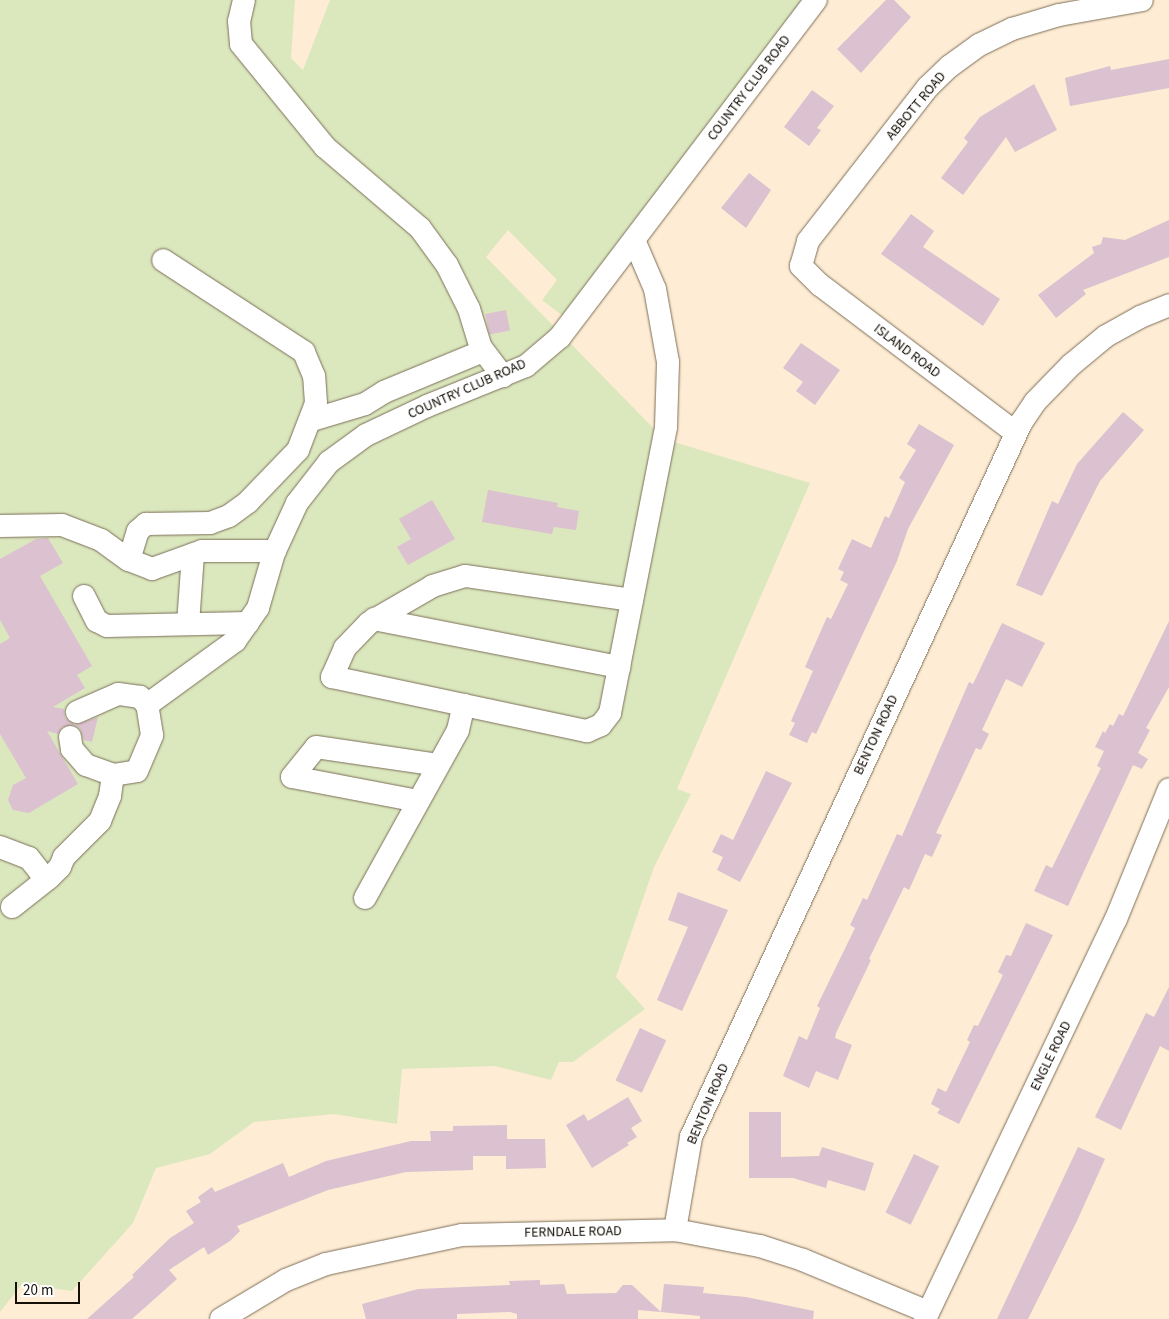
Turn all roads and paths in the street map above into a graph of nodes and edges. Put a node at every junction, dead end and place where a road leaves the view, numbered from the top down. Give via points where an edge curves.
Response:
1 (244, 0) edge
2 (816, 0) edge
3 (1142, 0) edge
4 (634, 240) junction
5 (163, 260) dead end
6 (801, 266) joint
7 (1169, 305) edge
8 (483, 351) junction
9 (504, 376) junction
10 (312, 420) junction
11 (1016, 433) junction
12 (203, 524) junction
13 (0, 526) edge
14 (275, 550) junction
15 (198, 553) junction
16 (129, 560) junction
17 (84, 596) dead end
18 (632, 600) junction
19 (374, 620) junction
20 (248, 623) junction
21 (188, 624) junction
22 (618, 667) junction
23 (147, 705) junction
24 (464, 705) junction
25 (77, 712) dead end
26 (70, 737) dead end
27 (438, 765) junction
28 (113, 775) junction
29 (1169, 789) edge
30 (418, 802) junction
31 (0, 848) edge
32 (46, 880) junction
33 (365, 898) dead end
34 (12, 907) dead end
35 (675, 1230) junction
36 (926, 1316) edge
37 (221, 1319) edge

1 - 8 street via 239,21 241,44 325,147 420,228 447,265 469,310
2 - 4 street, COUNTRY CLUB ROAD
3 - 6 street, ABBOTT ROAD via 1059,15 1012,29 980,45 950,66 928,87 808,241
4 - 9 street, COUNTRY CLUB ROAD via 560,337 526,366
4 - 18 street via 655,289 668,362 666,427
5 - 10 street via 304,352 314,376 316,403
6 - 11 street, ISLAND ROAD via 820,285
7 - 11 street, BENTON ROAD via 1106,336 1071,365 1035,402
8 - 9 street
8 - 10 street via 384,392 364,404
9 - 14 street, COUNTRY CLUB ROAD via 427,406 366,436 329,462 297,503
10 - 12 street via 298,450 248,502 229,516
11 - 35 street, BENTON ROAD via 691,1137
12 - 15 street
12 - 16 street via 146,524 138,531
13 - 16 street via 62,525 102,540
14 - 15 street
14 - 20 street, COUNTRY CLUB ROAD via 258,608
15 - 16 street via 152,569
15 - 21 street
17 - 21 street via 97,621 107,626
18 - 19 street via 466,576 433,586
18 - 22 street
19 - 22 street
19 - 24 street via 345,648 332,677
20 - 21 street
20 - 23 street, COUNTRY CLUB ROAD via 235,642
22 - 24 street via 610,712 601,725 586,731
23 - 25 street via 140,697 118,694
23 - 28 street via 152,735 146,753 137,771
24 - 27 street via 458,730
26 - 28 street via 72,749 86,765
27 - 30 street
27 - 30 street via 316,747 292,777
28 - 32 street via 110,796 100,821 64,856 60,867
29 - 36 street, ENGLE ROAD via 1116,919
30 - 33 street
31 - 32 street via 29,858
32 - 34 street
35 - 36 street, FERNDALE ROAD via 760,1246 803,1260
35 - 37 street, FERNDALE ROAD via 462,1235 326,1264 286,1280

